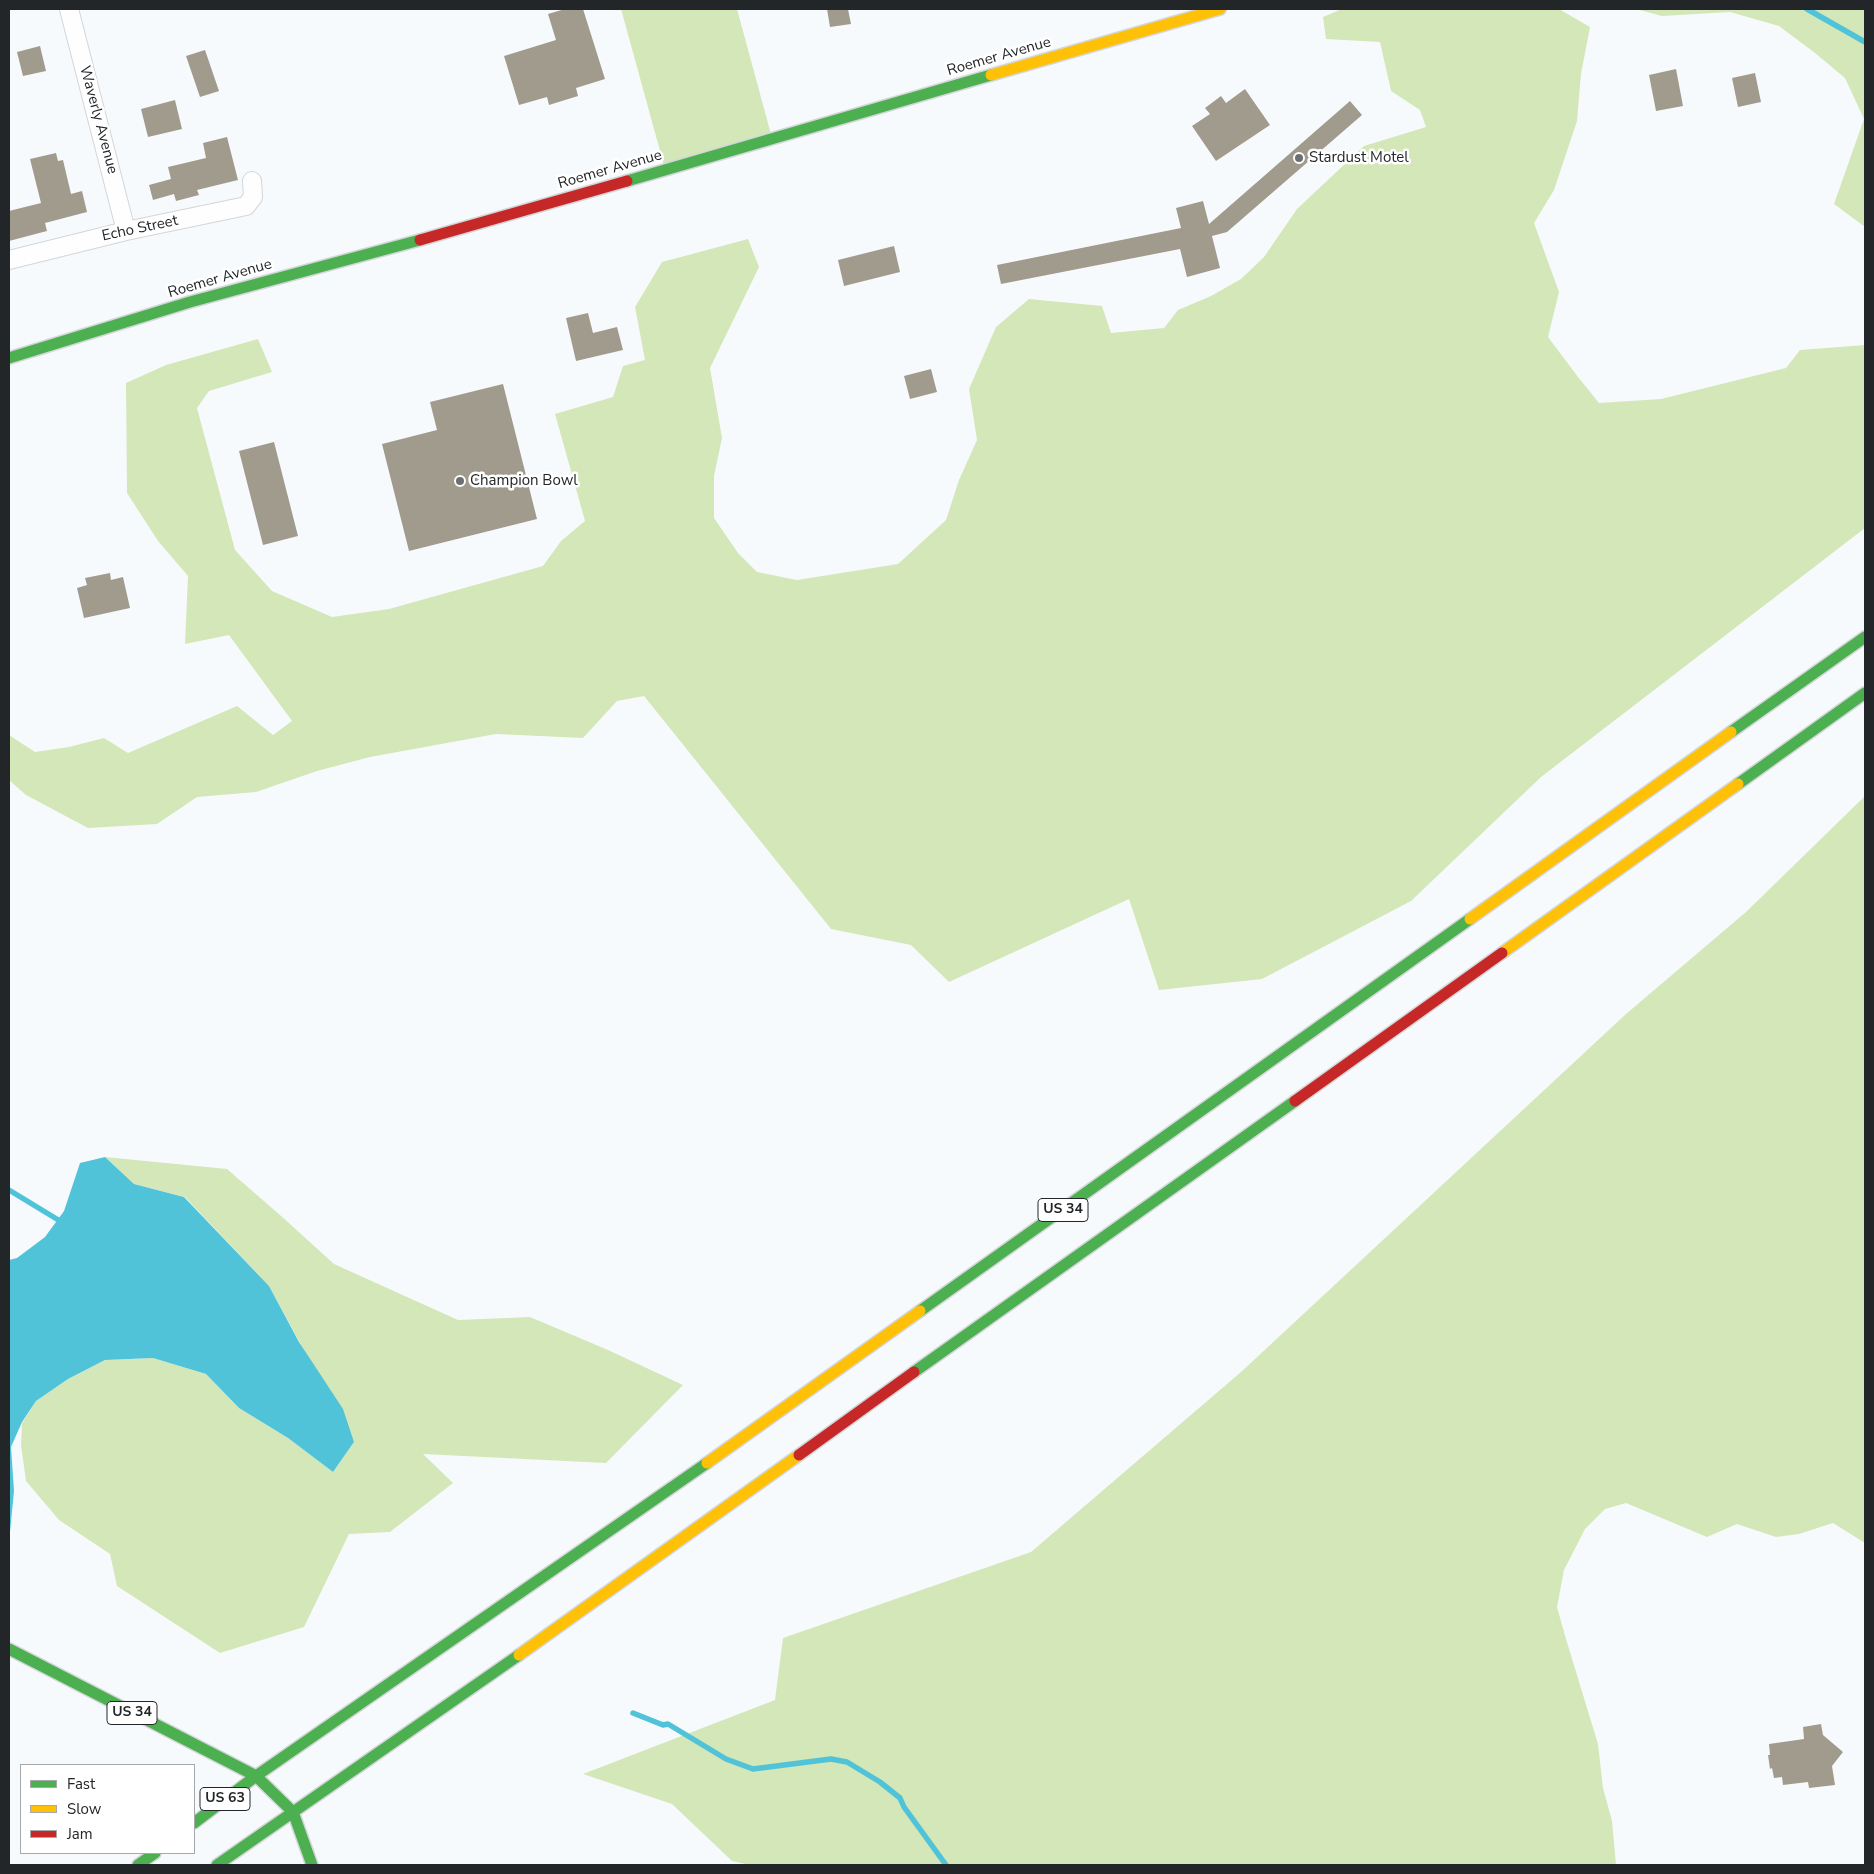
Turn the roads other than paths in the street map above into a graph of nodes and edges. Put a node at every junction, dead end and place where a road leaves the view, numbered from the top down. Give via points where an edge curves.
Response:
1 (69, 9) edge
2 (1220, 9) edge
3 (252, 181) dead end
4 (126, 231) junction
5 (9, 260) edge
6 (9, 358) edge
7 (1865, 637) edge
8 (1865, 693) edge
9 (9, 1649) edge
10 (256, 1776) junction
11 (293, 1812) junction
12 (195, 1822) edge
13 (154, 1854) edge
14 (138, 1865) edge
15 (217, 1865) edge
16 (312, 1865) edge

1 - 4 street, Waverly Avenue
2 - 6 main road, Roemer Avenue via 464,228 190,302
3 - 4 street, Echo Street via 253,197 246,206
4 - 5 street, Echo Street
7 - 10 main road, US 34 via 715,1458
8 - 11 main road via 495,1672
9 - 10 main road, US 34
10 - 11 main road
10 - 12 main road, US 63
11 - 15 main road
11 - 16 main road
13 - 14 main road

